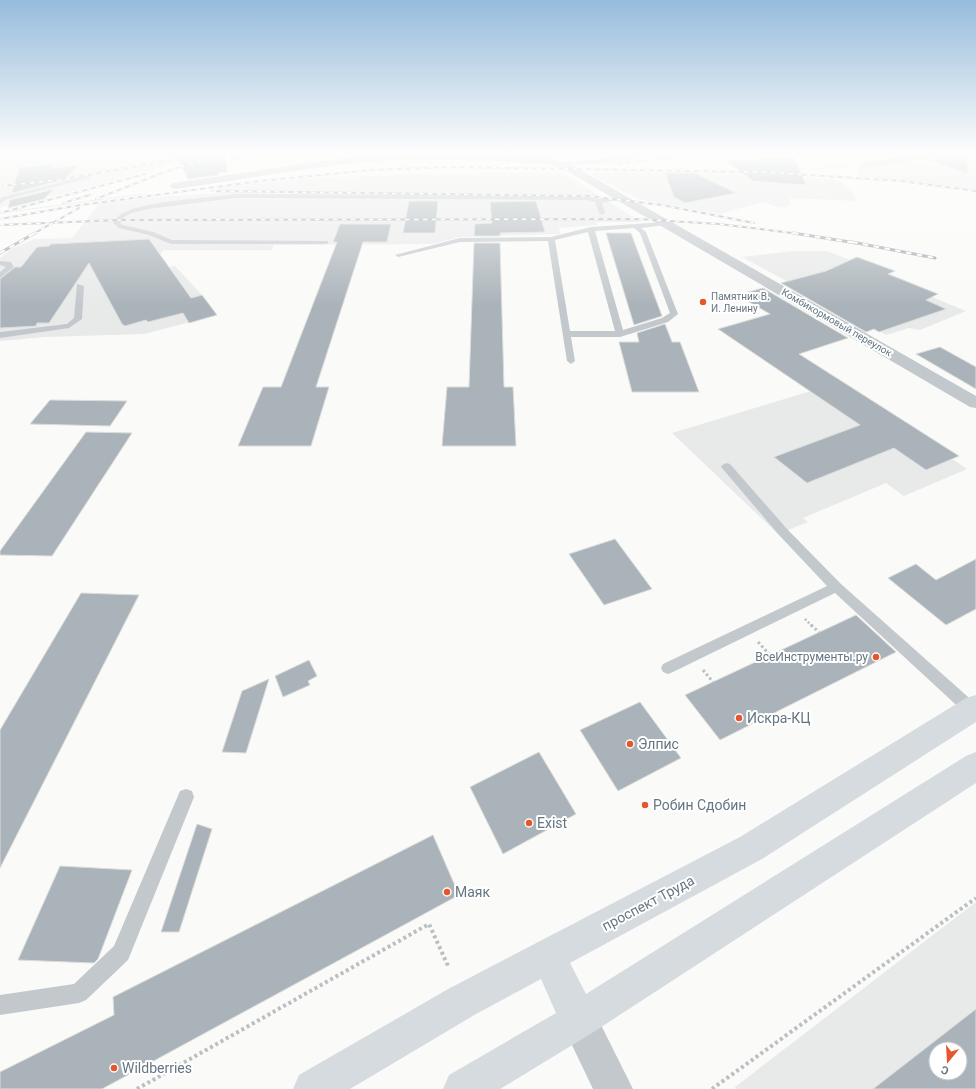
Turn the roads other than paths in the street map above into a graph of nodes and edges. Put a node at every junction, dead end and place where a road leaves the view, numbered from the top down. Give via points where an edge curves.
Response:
1 (172, 205) edge
2 (599, 205) edge
3 (631, 205) edge
4 (602, 213) dead end
5 (664, 224) junction
6 (635, 226) junction
7 (591, 229) junction
8 (552, 239) junction
9 (326, 242) dead end
10 (398, 255) dead end
11 (0, 263) edge
12 (0, 276) edge
13 (80, 286) dead end
14 (566, 334) junction
15 (620, 334) junction
16 (0, 335) edge
17 (571, 362) dead end
18 (976, 403) edge
19 (726, 466) dead end
20 (836, 587) junction
21 (668, 668) dead end
22 (974, 708) edge
23 (976, 766) edge
24 (186, 797) dead end
25 (548, 956) junction
26 (0, 1006) edge
27 (579, 1020) junction
28 (313, 1089) edge
29 (463, 1089) edge
30 (613, 1089) edge

1 - 9 lane via 130,212 116,223 121,227 151,233 171,242
2 - 4 lane
3 - 5 street, Комбикормовый переулок
5 - 6 lane
5 - 18 street, Комбикормовый переулок
6 - 7 lane
6 - 15 lane via 643,232 674,314 665,320
7 - 8 lane
7 - 15 lane
8 - 10 lane via 460,240
8 - 14 lane
11 - 12 lane via 8,264 10,267
13 - 16 lane via 78,319 68,326
14 - 15 lane
14 - 17 lane
19 - 20 lane via 783,532
20 - 21 lane
20 - 22 lane
22 - 25 main road, проспект Труда via 751,848
23 - 27 main road
24 - 26 lane via 121,953 79,992
25 - 27 main road
25 - 28 main road, проспект Труда via 462,1001
27 - 29 main road
27 - 30 street

